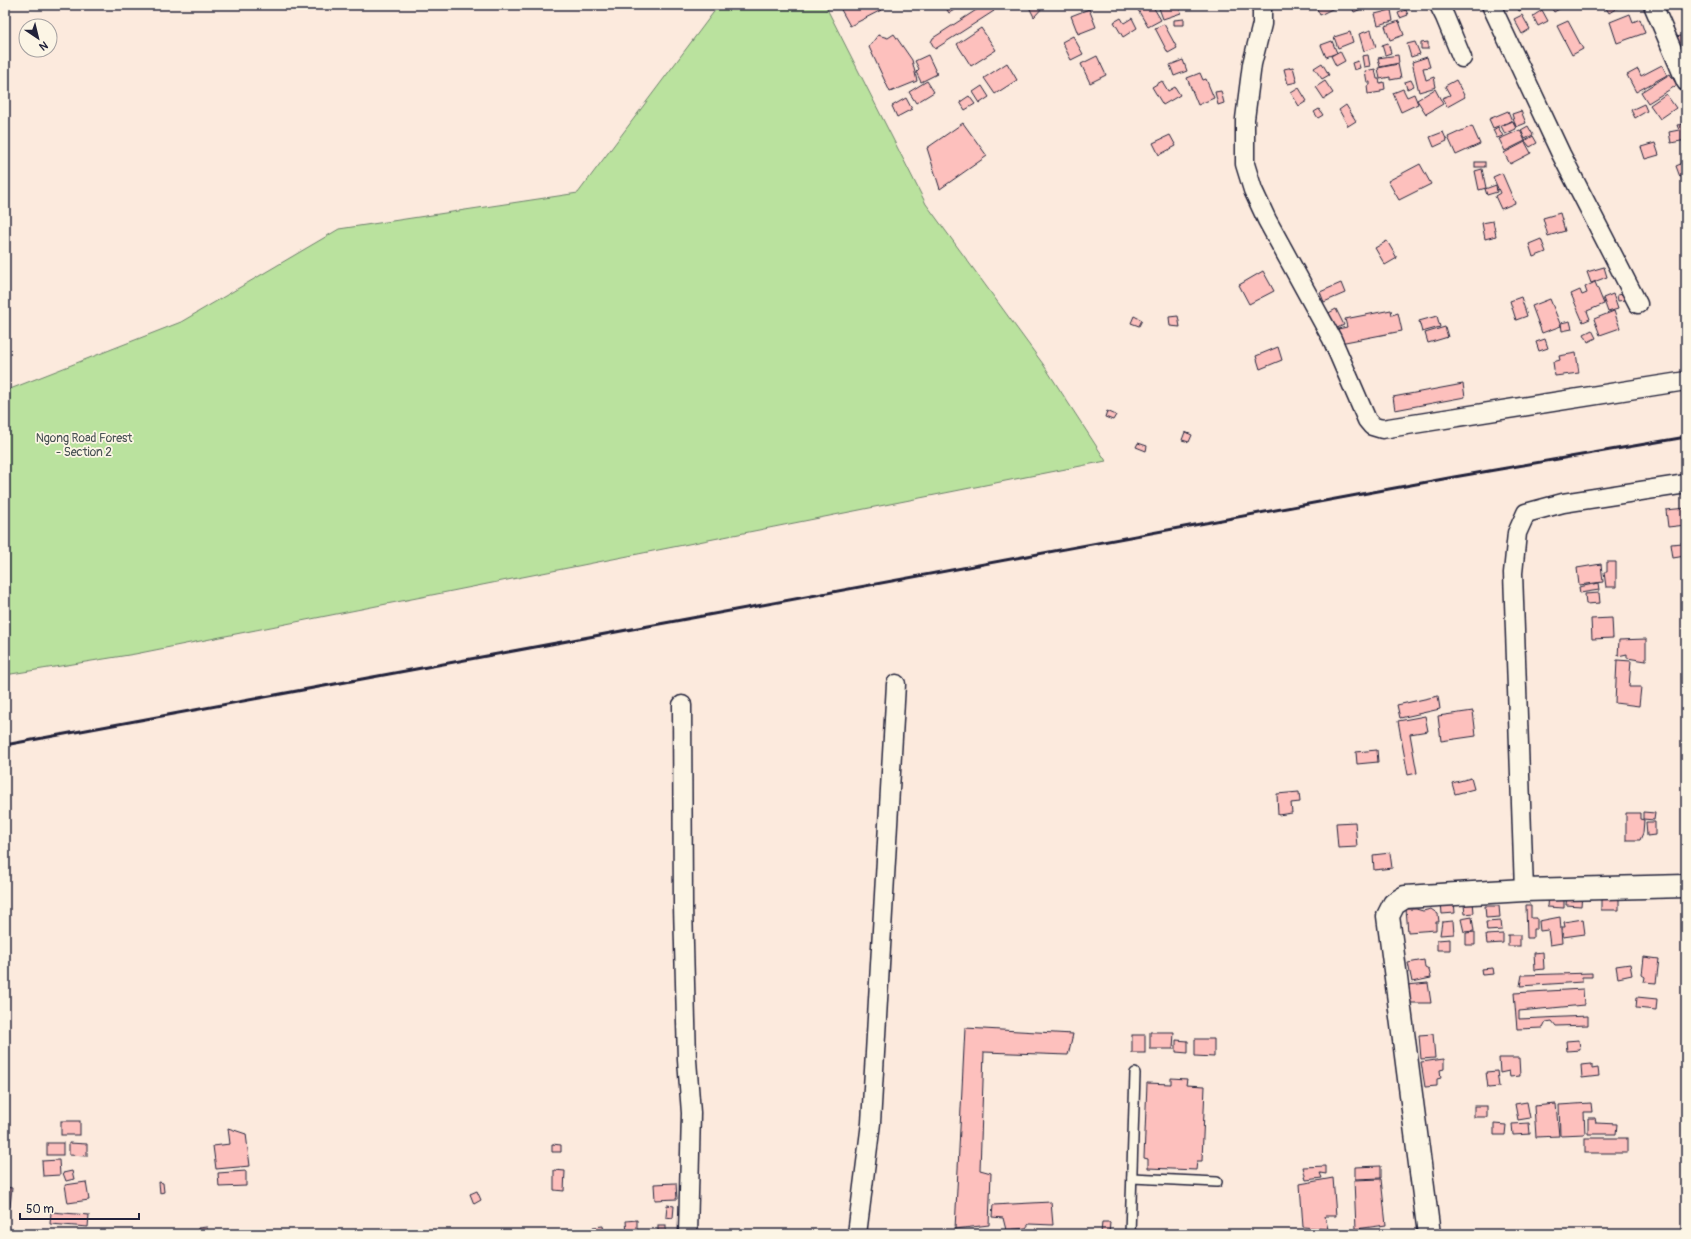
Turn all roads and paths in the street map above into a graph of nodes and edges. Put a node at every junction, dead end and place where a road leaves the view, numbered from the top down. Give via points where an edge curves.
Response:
1 (1262, 5) edge
2 (1439, 5) edge
3 (1491, 5) edge
4 (1654, 5) edge
5 (1462, 58) dead end
6 (1686, 82) edge
7 (1638, 304) dead end
8 (1686, 382) edge
9 (1686, 484) edge
10 (896, 684) dead end
11 (682, 705) dead end
12 (1686, 886) edge
13 (1524, 890) junction
14 (1135, 1073) dead end
15 (1132, 1178) junction
16 (1216, 1182) dead end
17 (688, 1234) edge
18 (857, 1234) edge
19 (1130, 1234) edge
20 (1429, 1234) edge

1 - 8 street via 1262,24 1252,64 1245,119 1245,164 1266,220 1332,339 1367,420 1372,426 1389,428
2 - 5 street
3 - 7 street via 1561,154
4 - 6 street
9 - 13 street via 1563,503 1526,513 1517,533 1513,573
10 - 18 street via 871,1123
11 - 17 street via 683,906 691,1113
12 - 13 main road
13 - 20 main road via 1405,897 1394,904 1388,916
14 - 15 lane
15 - 16 lane
15 - 19 lane

